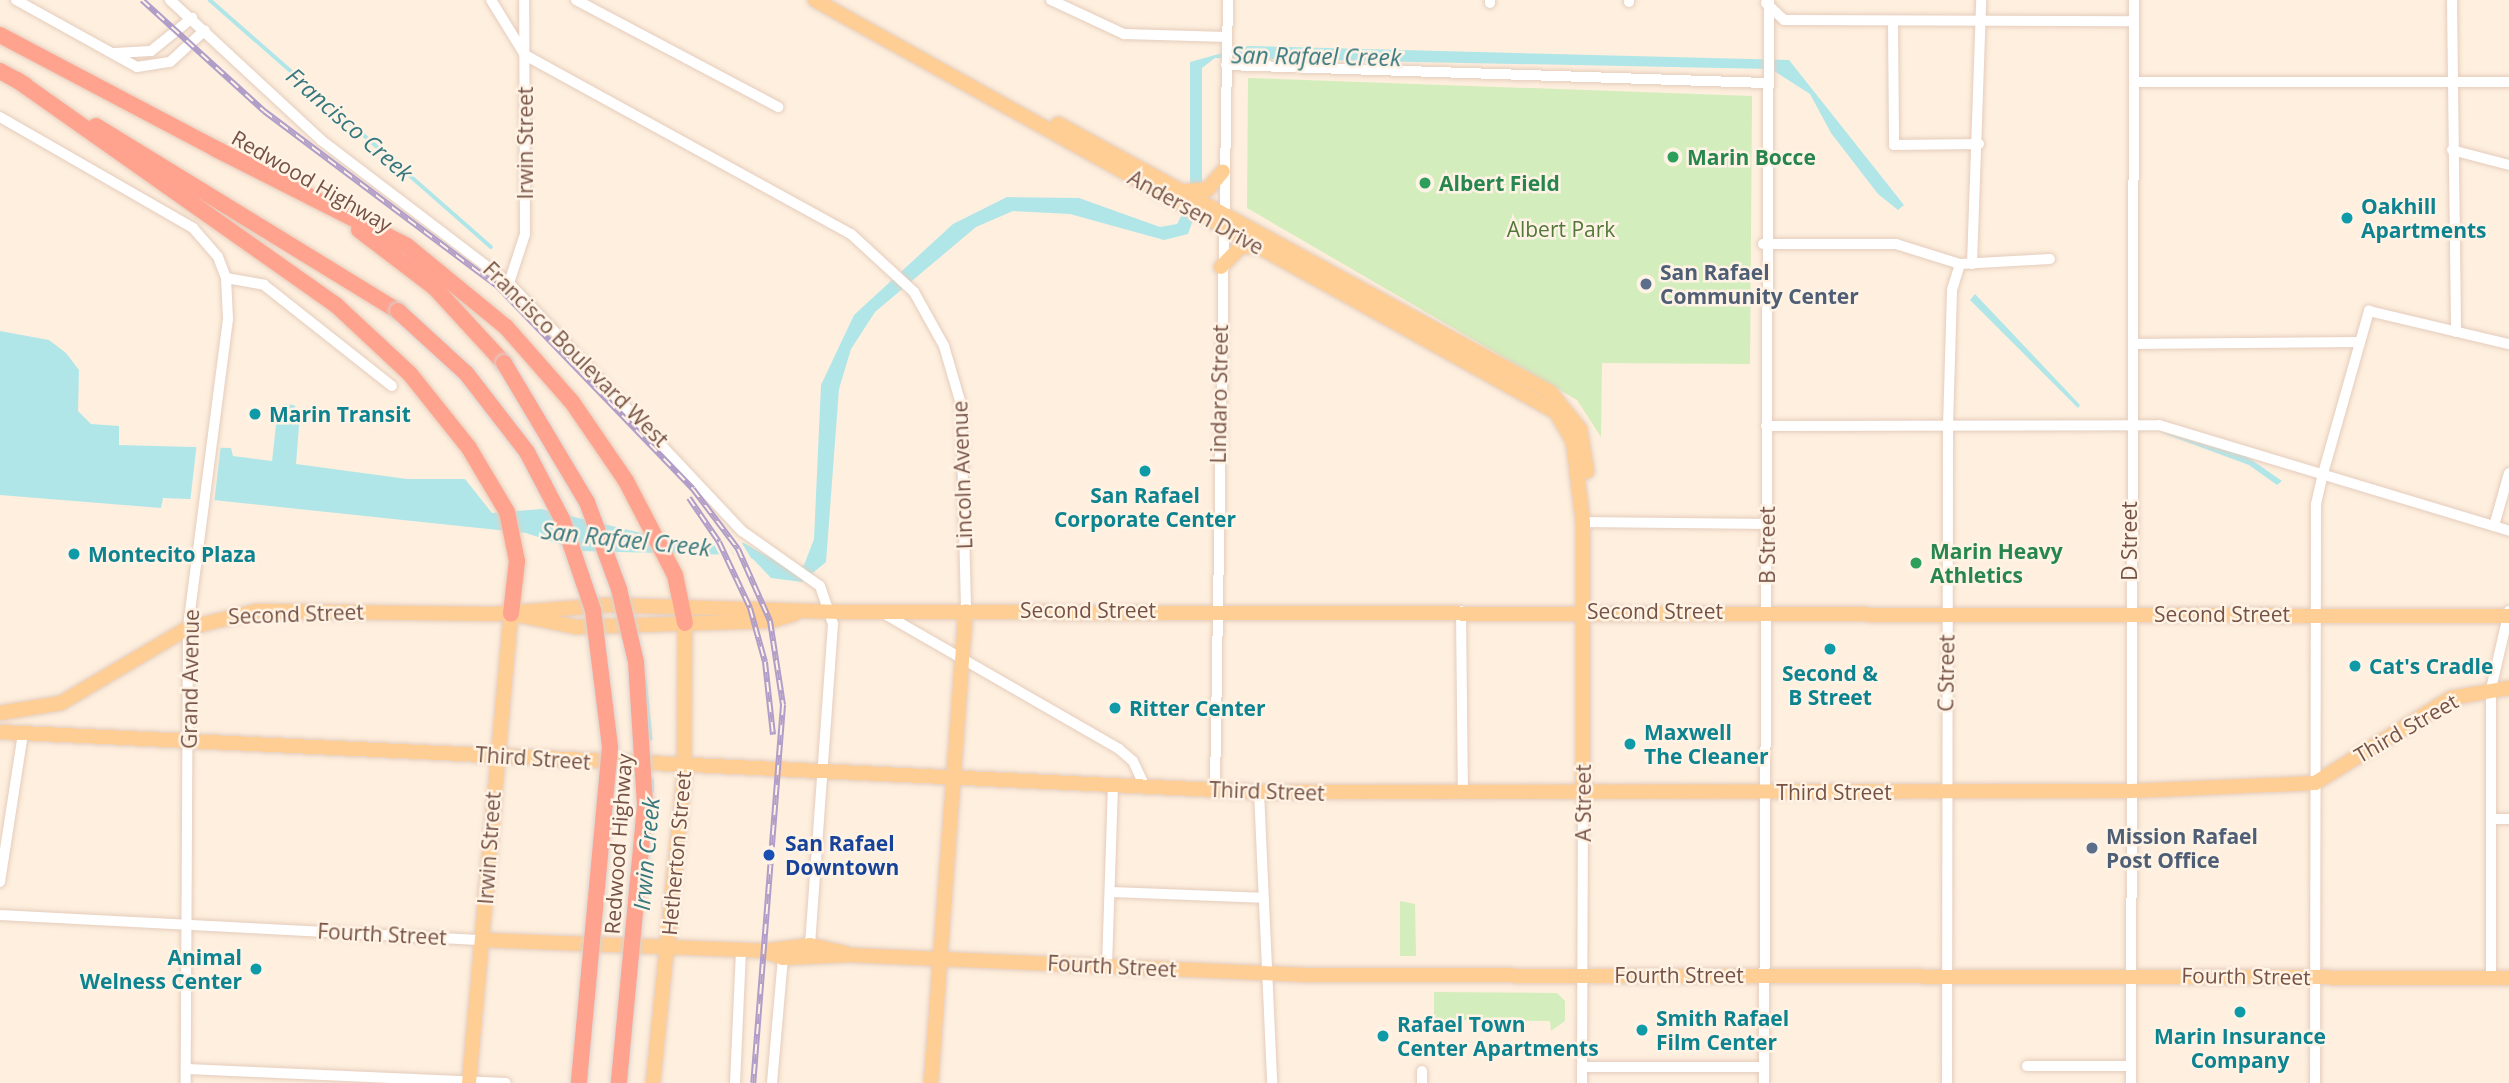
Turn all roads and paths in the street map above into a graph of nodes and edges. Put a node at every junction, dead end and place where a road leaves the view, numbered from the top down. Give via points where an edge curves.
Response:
1 (16, 0) edge
2 (170, 0) edge
3 (491, 0) edge
4 (524, 0) edge
5 (576, 0) edge
6 (815, 0) edge
7 (833, 0) edge
8 (1051, 0) edge
9 (1228, 0) edge
10 (1981, 0) edge
11 (2134, 0) edge
12 (2452, 0) edge
13 (1767, 2) edge
14 (192, 18) junction
15 (1893, 22) junction
16 (2134, 22) junction
17 (1981, 23) junction
18 (205, 30) junction
19 (0, 35) edge
20 (1227, 41) junction
21 (115, 53) junction
22 (525, 55) junction
23 (1226, 63) junction
24 (0, 71) edge
25 (17, 80) junction
26 (2134, 82) junction
27 (2452, 82) junction
28 (2509, 82) edge
29 (1767, 83) junction
30 (778, 107) dead end
31 (0, 117) edge
32 (1979, 144) junction
33 (214, 148) junction
34 (2452, 150) junction
35 (2509, 165) edge
36 (1223, 171) junction
37 (1161, 184) junction
38 (1205, 203) junction
39 (1222, 211) junction
40 (1222, 226) junction
41 (1763, 244) junction
42 (1258, 246) junction
43 (2050, 259) dead end
44 (1960, 264) junction
45 (1972, 264) junction
46 (1221, 267) junction
47 (226, 278) junction
48 (509, 283) junction
49 (2456, 332) junction
50 (2357, 342) junction
51 (2134, 344) junction
52 (2509, 344) edge
53 (392, 386) dead end
54 (2132, 424) junction
55 (1766, 426) junction
56 (1948, 426) junction
57 (1575, 431) junction
58 (2509, 473) edge
59 (2322, 477) junction
60 (1583, 522) junction
61 (1767, 524) junction
62 (2494, 526) junction
63 (2509, 531) edge
64 (1215, 609) junction
65 (965, 611) junction
66 (1461, 611) junction
67 (1583, 611) junction
68 (832, 612) junction
69 (881, 612) junction
70 (1768, 612) junction
71 (1947, 612) junction
72 (512, 614) junction
73 (2130, 614) junction
74 (2316, 614) junction
75 (2509, 614) edge
76 (685, 616) junction
77 (188, 628) junction
78 (963, 663) junction
79 (2509, 688) edge
80 (2491, 689) junction
81 (0, 713) edge
82 (0, 732) edge
83 (23, 734) junction
84 (189, 742) junction
85 (497, 755) junction
86 (684, 767) junction
87 (824, 773) junction
88 (954, 778) junction
89 (2315, 783) junction
90 (1113, 785) junction
91 (1144, 787) junction
92 (1215, 789) junction
93 (1463, 791) junction
94 (1583, 791) junction
95 (2131, 791) junction
96 (1259, 792) junction
97 (1765, 792) junction
98 (1945, 792) junction
99 (2493, 819) junction
100 (2509, 820) edge
101 (0, 882) edge
102 (1110, 892) junction
103 (1264, 898) junction
104 (0, 915) edge
105 (188, 926) junction
106 (483, 940) junction
107 (810, 946) junction
108 (668, 949) junction
109 (764, 951) junction
110 (741, 952) junction
111 (849, 955) junction
112 (783, 958) junction
113 (941, 959) junction
114 (1107, 966) junction
115 (1268, 974) junction
116 (1947, 974) junction
117 (2132, 974) junction
118 (1582, 975) junction
119 (1765, 975) junction
120 (2315, 978) junction
121 (2491, 978) junction
122 (2509, 978) edge
123 (2027, 1066) dead end
124 (2131, 1066) junction
125 (1582, 1067) junction
126 (1764, 1067) junction
127 (186, 1069) junction
128 (1422, 1071) dead end
129 (469, 1082) edge
130 (187, 1083) edge
131 (506, 1083) edge
132 (579, 1083) edge
133 (619, 1083) edge
134 (653, 1083) edge
135 (735, 1083) edge
136 (772, 1083) edge
137 (931, 1083) edge
138 (1272, 1083) edge
139 (1422, 1083) edge
140 (1582, 1083) edge
141 (1764, 1083) edge
142 (1947, 1083) edge
143 (2131, 1083) edge
144 (2315, 1083) edge

1 - 21 street
2 - 14 street, Francisco Boulevard West
3 - 22 street
4 - 22 street, Irwin Street
5 - 30 street
6 - 37 main road, Andersen Drive
7 - 37 main road, Andersen Drive
8 - 20 street via 1124,34
9 - 20 street, Lindaro Street
10 - 17 street
11 - 16 street, D Street
12 - 27 street
13 - 15 street via 1784,20
13 - 29 street, B Street
14 - 18 street, Francisco Boulevard West
14 - 21 street via 151,51
15 - 17 street
15 - 32 street via 1894,145
16 - 17 street
16 - 26 street, D Street
17 - 32 street
18 - 21 street via 183,53 155,67 137,67
18 - 48 street, Francisco Boulevard West via 321,140
19 - 33 highway, Redwood Highway
20 - 23 street, Lindaro Street
22 - 48 street, Irwin Street via 525,233
22 - 65 street, Lincoln Avenue via 842,228 914,292 944,346 961,404
23 - 29 street
23 - 36 street, Lindaro Street
24 - 25 highway, Redwood Highway
25 - 72 highway via 355,321 425,391 484,471 515,539
25 - 132 highway, Redwood Highway, bridge via 224,199 398,311 466,373 527,452 562,519 593,610 610,747
26 - 27 street
26 - 51 street, D Street
27 - 28 street
27 - 34 street
29 - 41 street, B Street
31 - 47 street via 193,228 218,257
32 - 45 street
33 - 76 highway via 387,235 457,282 557,383 648,521 670,563
33 - 133 highway, Redwood Highway, bridge via 389,251 453,305 504,363 587,502 619,589 636,662 645,806
34 - 35 street
34 - 49 street
36 - 38 main road
36 - 39 street, Lindaro Street
37 - 38 main road, Andersen Drive
37 - 38 main road, Andersen Drive
38 - 39 main road, Andersen Drive
38 - 40 main road, Andersen Drive
39 - 40 street, Lindaro Street
39 - 57 main road, Andersen Drive via 1550,392
40 - 42 main road, Andersen Drive
40 - 46 street, Lindaro Street
41 - 44 street via 1896,244
41 - 55 street, B Street
42 - 46 main road via 1240,247
42 - 57 main road, Andersen Drive via 1541,400
43 - 45 street
44 - 45 street
44 - 56 street, C Street via 1952,290
46 - 64 street, Lindaro Street
47 - 53 street via 264,285
47 - 77 street, Grand Avenue via 229,308
48 - 68 street, Francisco Boulevard West via 742,531 816,582
49 - 50 street via 2369,311
49 - 52 street
50 - 51 street
50 - 59 street
51 - 54 street, D Street
54 - 56 street
54 - 59 street via 2159,425 2250,448
54 - 73 street, D Street
55 - 56 street
55 - 61 street, B Street
56 - 71 street, C Street
57 - 60 main road, A Street via 1588,475
58 - 62 street
59 - 62 street
59 - 74 street
60 - 61 street
60 - 67 main road, A Street
61 - 70 street, B Street
62 - 63 street
64 - 65 main road, Second Street
64 - 66 main road, Second Street
64 - 92 street, Lindaro Street
65 - 69 main road, Second Street
65 - 78 main road, Lincoln Avenue
66 - 67 main road, Second Street
66 - 93 street
67 - 70 main road, Second Street
67 - 94 main road, A Street
68 - 69 main road, Second Street
68 - 76 main road, Second Street via 802,611 770,621
68 - 87 street
69 - 78 street
70 - 71 main road, Second Street
70 - 97 street, B Street
71 - 73 main road, Second Street
71 - 98 street, C Street
72 - 76 main road, Second Street via 609,605
72 - 76 main road, Second Street via 561,626
72 - 77 main road, Second Street via 257,611
72 - 85 main road, Irwin Street
73 - 74 main road, Second Street
73 - 95 street, D Street
74 - 75 main road, Second Street
74 - 89 street
75 - 80 street
76 - 86 main road, Hetherton Street
77 - 81 main road, Second Street via 61,703
77 - 84 street, Grand Avenue
78 - 88 main road, Lincoln Avenue
78 - 91 street via 1119,749 1133,761
79 - 80 main road, Third Street
80 - 89 main road, Third Street via 2451,698
80 - 99 street
82 - 83 main road, Third Street
83 - 84 main road, Third Street
83 - 101 street
84 - 85 main road, Third Street
84 - 105 street, Grand Avenue
85 - 86 main road, Third Street
85 - 106 main road, Irwin Street
86 - 87 main road, Third Street
86 - 108 main road, Hetherton Street
87 - 88 main road, Third Street
87 - 107 street
88 - 90 main road, Third Street
88 - 113 main road, Lincoln Avenue
89 - 95 main road, Third Street
89 - 120 street
90 - 91 main road, Third Street
90 - 102 street
91 - 92 main road, Third Street
92 - 96 main road, Third Street
93 - 94 main road, Third Street
93 - 96 main road, Third Street
94 - 97 main road, Third Street
94 - 118 street, A Street
95 - 98 main road, Third Street
95 - 117 street, D Street
96 - 103 street
97 - 98 main road, Third Street
97 - 119 street, B Street
98 - 116 street, C Street
99 - 100 street
99 - 121 street
102 - 103 street
102 - 114 street
103 - 115 street
104 - 105 street, Fourth Street
105 - 106 street, Fourth Street
105 - 127 street, Grand Avenue
106 - 108 main road, Fourth Street
106 - 129 main road, Irwin Street
107 - 109 main road, Fourth Street
107 - 111 main road, Fourth Street
108 - 110 main road, Fourth Street
108 - 134 main road, Hetherton Street
109 - 110 main road, Fourth Street
109 - 112 main road, Fourth Street
110 - 135 street
111 - 112 main road, Fourth Street
111 - 113 main road, Fourth Street
112 - 136 street
113 - 114 main road, Fourth Street
113 - 137 main road, Lincoln Avenue
114 - 115 main road, Fourth Street
115 - 118 main road, Fourth Street
115 - 138 street
116 - 117 main road, Fourth Street
116 - 119 main road, Fourth Street
116 - 142 street, C Street
117 - 120 main road, Fourth Street
117 - 124 street, D Street
118 - 119 main road, Fourth Street
118 - 125 street, A Street
119 - 126 street, B Street
120 - 121 main road, Fourth Street
120 - 144 street
121 - 122 main road, Fourth Street
123 - 124 street
124 - 143 street, D Street
125 - 126 street
125 - 140 street, A Street
126 - 141 street, B Street
127 - 129 street
127 - 130 street, Grand Avenue
128 - 139 street
129 - 131 street

